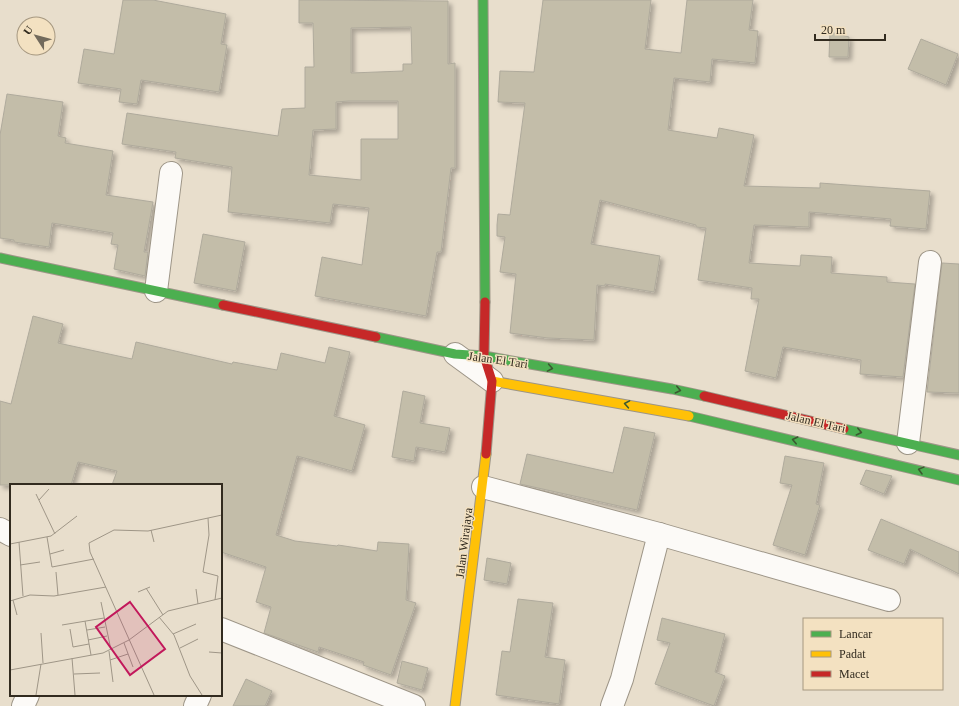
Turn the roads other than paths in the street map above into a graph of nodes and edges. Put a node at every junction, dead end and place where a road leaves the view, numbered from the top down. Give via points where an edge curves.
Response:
1 (483, 0) edge
2 (171, 173) dead end
3 (0, 258) edge
4 (930, 262) dead end
5 (156, 291) junction
6 (455, 354) junction
7 (484, 356) junction
8 (492, 381) junction
9 (908, 443) junction
10 (959, 455) edge
11 (959, 480) edge
12 (483, 487) junction
13 (0, 530) edge
14 (659, 534) junction
15 (10, 535) edge
16 (889, 600) dead end
17 (223, 637) edge
18 (28, 696) edge
19 (200, 696) edge
20 (23, 706) edge
21 (195, 706) edge
22 (414, 706) edge
23 (455, 706) edge
24 (612, 706) edge

1 - 7 street
2 - 5 street
3 - 5 street
4 - 9 street
5 - 6 street
6 - 7 street, Jalan El Tari
6 - 8 street, Jalan El Tari
7 - 8 street
7 -> 9 street, Jalan El Tari via 672,389
11 -> 8 street, Jalan El Tari via 667,411
8 - 12 street, Jalan Wirajaya
9 - 10 street, Jalan El Tari
12 - 14 street
12 - 23 street, Jalan Wirajaya
13 - 15 street
14 - 16 street
14 - 24 street via 622,678
17 - 22 street
18 - 20 street
19 - 21 street

